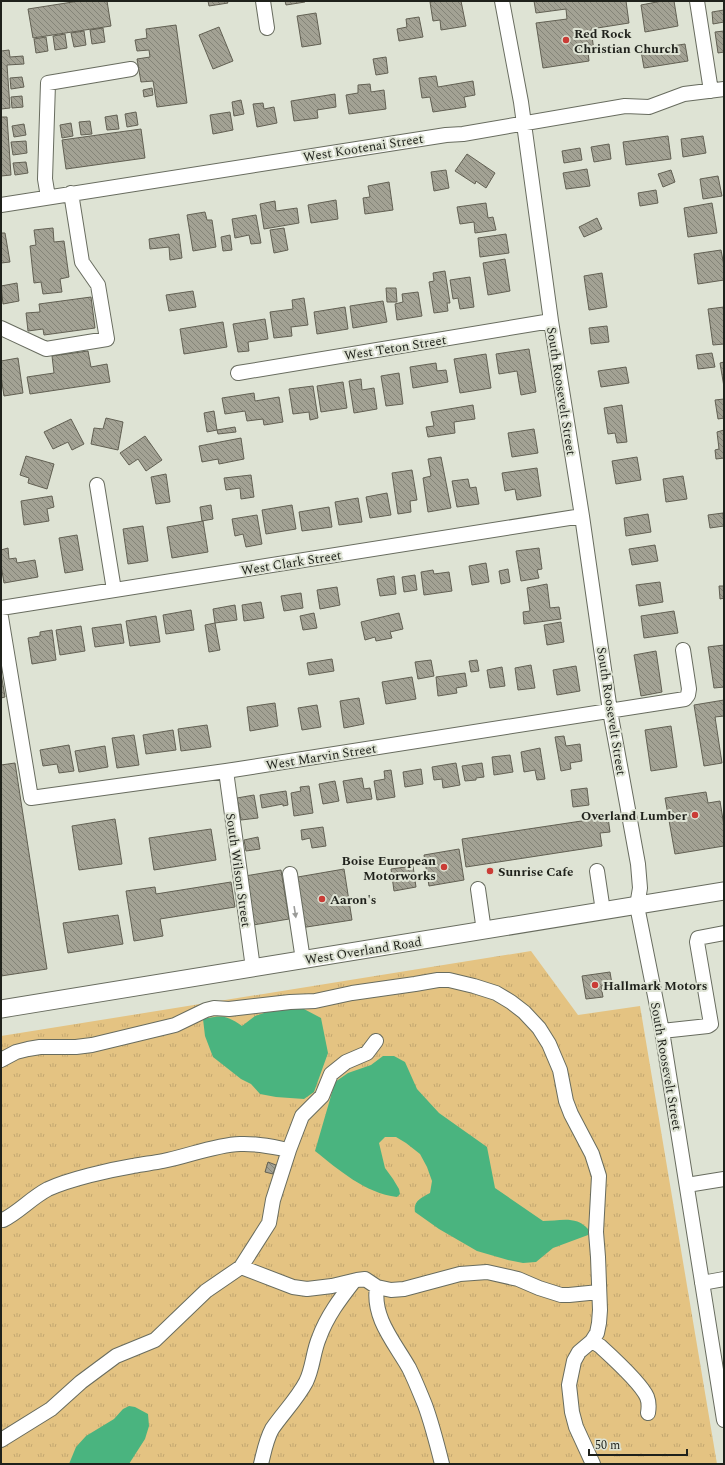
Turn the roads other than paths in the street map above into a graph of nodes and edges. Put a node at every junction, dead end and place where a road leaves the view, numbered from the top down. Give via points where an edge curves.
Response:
1 (263, 1) edge
2 (502, 1) edge
3 (697, 1) edge
4 (267, 28) dead end
5 (132, 69) dead end
6 (717, 90) edge
7 (524, 123) junction
8 (71, 193) junction
9 (48, 197) junction
10 (1, 205) edge
11 (551, 321) junction
12 (1, 328) edge
13 (238, 373) dead end
14 (97, 485) dead end
15 (582, 516) junction
16 (114, 590) junction
17 (1, 608) edge
18 (1, 617) edge
19 (683, 650) dead end
20 (610, 711) junction
21 (226, 771) junction
22 (597, 871) dead end
23 (290, 874) dead end
24 (478, 889) dead end
25 (724, 891) edge
26 (637, 906) junction
27 (603, 911) junction
28 (484, 931) junction
29 (724, 933) edge
30 (303, 960) junction
31 (252, 968) junction
32 (1, 1009) edge
33 (662, 1031) junction
34 (376, 1041) dead end
35 (1, 1060) edge
36 (289, 1150) junction
37 (724, 1179) edge
38 (687, 1185) junction
39 (3, 1220) dead end
40 (241, 1267) junction
41 (724, 1279) edge
42 (354, 1281) junction
43 (702, 1283) junction
44 (377, 1287) junction
45 (599, 1292) junction
46 (592, 1341) junction
47 (720, 1368) edge
48 (648, 1413) dead end
49 (724, 1419) edge
50 (1, 1440) edge
51 (261, 1464) edge
52 (442, 1464) edge
53 (593, 1464) edge

1 - 4 street
2 - 7 street, South Roosevelt Street
3 - 6 street
5 - 9 street via 48,83 45,178
6 - 7 street, West Kootenai Street via 684,94 650,107 625,106
7 - 8 street, West Kootenai Street
7 - 11 street, South Roosevelt Street
8 - 9 street, West Kootenai Street
8 - 12 street via 82,262 98,285 107,339 46,349
9 - 10 street, West Kootenai Street
11 - 13 street, West Teton Street
11 - 15 street, South Roosevelt Street
14 - 16 street
15 - 16 street, West Clark Street
15 - 20 street, South Roosevelt Street
16 - 17 street, West Clark Street
18 - 21 street, West Marvin Street via 31,798
19 - 20 street, West Marvin Street via 689,689 685,699
20 - 21 street, West Marvin Street
20 - 26 street, South Roosevelt Street via 638,864 640,888
21 - 31 street, South Wilson Street
22 - 27 street
23 -> 30 street
24 - 28 street
25 - 26 main road, West Overland Road
26 - 27 main road, West Overland Road
26 - 33 street, South Roosevelt Street
27 - 28 main road, West Overland Road
28 - 30 main road, West Overland Road
29 - 33 street via 698,938 697,942 711,1024
30 - 31 main road, West Overland Road
31 - 32 main road, West Overland Road
33 - 38 street, South Roosevelt Street
34 - 36 street via 367,1053 346,1062 330,1074 322,1096 302,1116
35 - 45 street via 28,1049 92,1045 175,1025 214,1008 229,1009 315,1001 438,980 449,980 496,993 524,1012 549,1044 560,1070 566,1102 597,1166 600,1187 596,1232
36 - 39 street via 241,1144 100,1173 48,1189 13,1216
36 - 40 street via 273,1200 269,1223
37 - 38 street
38 - 43 street, South Roosevelt Street
40 - 42 street via 293,1287 307,1289
40 - 50 street via 206,1290 155,1340 116,1356 51,1409
41 - 43 street
42 - 44 street via 365,1279
42 - 51 street via 335,1304 326,1321 318,1338 306,1382 272,1430
43 - 47 street, South Roosevelt Street
44 - 45 street via 404,1289 460,1274 487,1272 518,1279 561,1295
44 - 52 street via 379,1314 410,1370 425,1405
45 - 46 street via 599,1323
46 - 48 street via 639,1386 647,1397
46 - 53 street via 579,1352 574,1361 569,1385 572,1412
47 - 49 street, South Roosevelt Street

